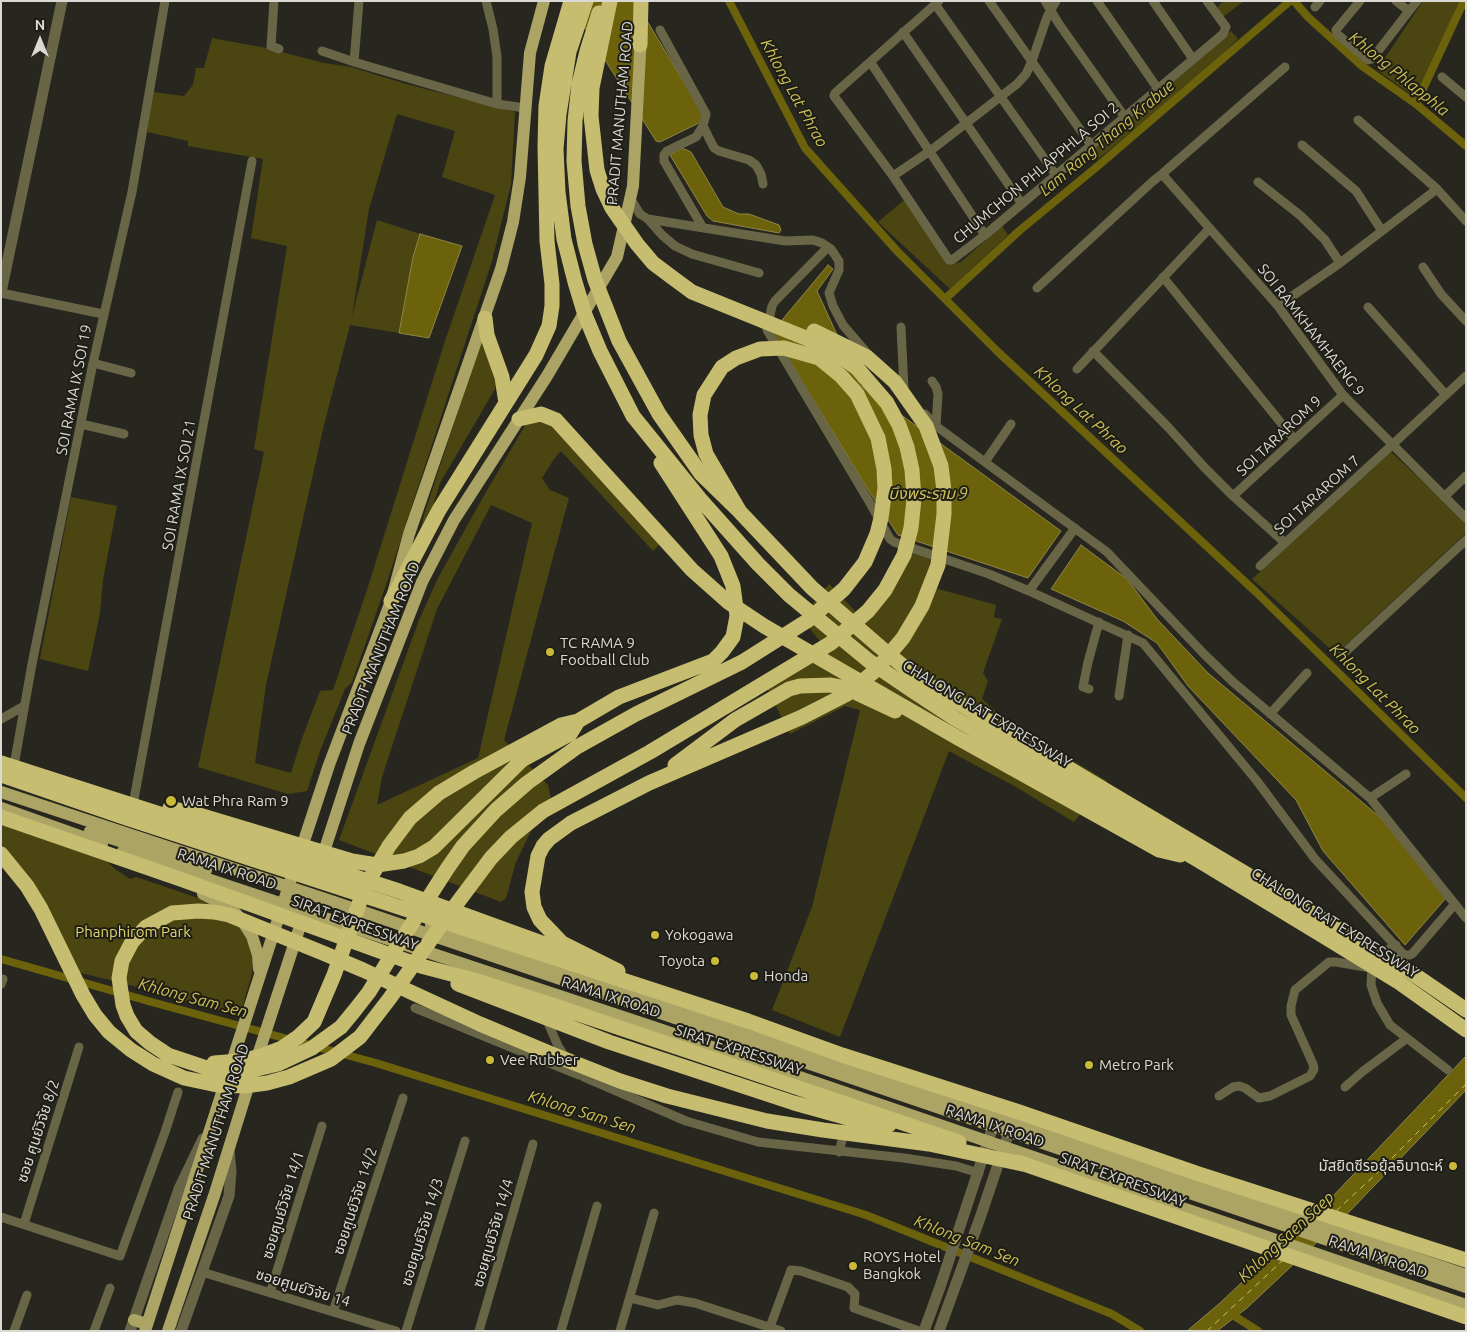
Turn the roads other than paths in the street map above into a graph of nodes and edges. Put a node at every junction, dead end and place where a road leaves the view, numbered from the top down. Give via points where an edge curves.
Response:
1 (62, 1) edge
2 (165, 1) edge
3 (274, 1) edge
4 (359, 1) edge
5 (486, 1) edge
6 (544, 1) edge
7 (571, 1) edge
8 (586, 1) edge
9 (603, 1) edge
10 (610, 1) edge
11 (641, 1) edge
12 (648, 1) edge
13 (990, 1) edge
14 (1045, 1) edge
15 (1097, 1) edge
16 (1153, 1) edge
17 (1207, 1) edge
18 (1360, 1) edge
19 (1396, 1) edge
20 (1417, 1) edge
21 (937, 3) edge
22 (1054, 5) edge
23 (1409, 11) junction
24 (660, 30) dead end
25 (903, 32) junction
26 (640, 45) junction
27 (279, 48) dead end
28 (322, 51) dead end
29 (1193, 59) junction
30 (1032, 61) junction
31 (354, 62) junction
32 (871, 63) junction
33 (1285, 67) dead end
34 (1442, 77) dead end
35 (1158, 89) junction
36 (1466, 96) edge
37 (1001, 97) junction
38 (497, 104) junction
39 (525, 108) junction
40 (1124, 116) junction
41 (1358, 120) dead end
42 (966, 124) junction
43 (703, 126) junction
44 (1091, 145) junction
45 (1302, 145) dead end
46 (930, 151) junction
47 (252, 161) dead end
48 (1162, 174) junction
49 (1056, 175) junction
50 (893, 176) junction
51 (1258, 182) dead end
52 (763, 184) dead end
53 (1437, 189) junction
54 (630, 198) junction
55 (1022, 204) junction
56 (648, 219) junction
57 (1466, 221) edge
58 (703, 228) junction
59 (1209, 229) junction
60 (1382, 231) junction
61 (985, 235) junction
62 (828, 247) junction
63 (1340, 262) junction
64 (1423, 267) dead end
65 (759, 273) dead end
66 (1162, 277) junction
67 (1037, 288) dead end
68 (1, 293) edge
69 (1278, 306) junction
70 (1368, 307) dead end
71 (738, 311) junction
72 (104, 314) junction
73 (485, 318) junction
74 (1466, 321) edge
75 (901, 327) dead end
76 (1093, 350) junction
77 (93, 363) junction
78 (1076, 369) dead end
79 (131, 373) dead end
80 (1466, 376) edge
81 (932, 381) dead end
82 (904, 389) junction
83 (1343, 395) junction
84 (1446, 395) junction
85 (506, 403) junction
86 (634, 416) junction
87 (519, 419) junction
88 (81, 424) junction
89 (1012, 424) dead end
90 (936, 426) junction
91 (124, 434) dead end
92 (1294, 439) junction
93 (1392, 445) junction
94 (985, 462) junction
95 (1466, 476) edge
96 (1233, 496) junction
97 (1444, 497) junction
98 (740, 512) junction
99 (1466, 518) edge
100 (1075, 528) junction
101 (1466, 540) edge
102 (1285, 543) junction
103 (1260, 566) dead end
104 (1029, 591) junction
105 (391, 601) junction
106 (1099, 622) junction
107 (1128, 635) junction
108 (374, 648) junction
109 (394, 654) junction
110 (1342, 655) dead end
111 (1307, 673) dead end
112 (1089, 689) dead end
113 (1119, 696) dead end
114 (24, 706) junction
115 (1270, 714) junction
116 (1, 718) edge
117 (735, 720) junction
118 (578, 721) junction
119 (958, 738) junction
120 (577, 747) junction
121 (650, 752) junction
122 (1, 763) edge
123 (1406, 774) dead end
124 (3, 783) edge
125 (649, 783) junction
126 (95, 793) junction
127 (1370, 798) junction
128 (1, 802) edge
129 (478, 802) junction
130 (1, 808) edge
131 (131, 813) dead end
132 (1, 817) edge
133 (188, 837) junction
134 (328, 840) junction
135 (116, 849) junction
136 (1, 854) edge
137 (1, 860) edge
138 (1198, 860) junction
139 (175, 869) junction
140 (292, 878) junction
141 (313, 885) junction
142 (363, 902) junction
143 (283, 905) junction
144 (1454, 905) junction
145 (305, 912) junction
146 (1466, 918) edge
147 (298, 934) junction
148 (63, 940) dead end
149 (51, 945) junction
150 (1396, 945) junction
151 (414, 948) junction
152 (56, 957) dead end
153 (421, 966) junction
154 (1371, 968) junction
155 (260, 976) junction
156 (615, 986) junction
157 (533, 988) junction
158 (664, 994) junction
159 (415, 1008) dead end
160 (1466, 1010) edge
161 (1466, 1030) edge
162 (1406, 1039) junction
163 (79, 1047) dead end
164 (193, 1064) junction
165 (1448, 1070) dead end
166 (584, 1077) junction
167 (1345, 1087) dead end
168 (178, 1092) dead end
169 (1219, 1096) dead end
170 (403, 1098) dead end
171 (217, 1108) junction
172 (997, 1116) junction
173 (848, 1118) junction
174 (1012, 1121) junction
175 (322, 1126) dead end
176 (956, 1130) junction
177 (982, 1139) junction
178 (465, 1141) dead end
179 (533, 1144) dead end
180 (1004, 1146) junction
181 (229, 1148) junction
182 (839, 1152) junction
183 (1123, 1159) junction
184 (1027, 1165) junction
185 (980, 1167) junction
186 (1113, 1183) junction
187 (597, 1206) dead end
188 (654, 1213) dead end
189 (1, 1217) edge
190 (24, 1224) junction
191 (1466, 1260) edge
192 (202, 1272) junction
193 (1466, 1275) edge
194 (1466, 1287) edge
195 (110, 1288) dead end
196 (270, 1293) junction
197 (27, 1295) dead end
198 (1466, 1296) edge
199 (630, 1298) junction
200 (1466, 1305) edge
201 (333, 1312) junction
202 (1466, 1317) edge
203 (132, 1326) edge
204 (146, 1327) edge
205 (770, 1328) junction
206 (169, 1330) edge
207 (14, 1331) edge
208 (94, 1331) edge
209 (182, 1331) edge
210 (396, 1331) edge
211 (406, 1331) edge
212 (479, 1331) edge
213 (561, 1331) edge
214 (620, 1331) edge
215 (780, 1331) edge
216 (919, 1331) edge
217 (924, 1331) edge
218 (939, 1331) edge

1 - 68 street
2 - 72 street, SOI RAMA IX SOI 19 via 132,192
3 - 27 street via 270,46
4 - 31 street
5 - 38 street via 497,57
6 - 39 main road, PRADIT MANUTHAM ROAD via 530,53
7 - 85 highway via 552,66 546,106 548,241 552,284 549,326 536,356
8 - 86 highway, CHALONG RAT EXPRESSWAY via 569,52 563,86 556,149 558,192 564,239 585,315
9 - 98 highway, CHALONG RAT EXPRESSWAY via 586,52 575,121 578,206 590,262 619,341 659,414 701,474
10 - 71 highway via 592,88 591,116 603,189 622,226 654,263 692,292
11 - 26 highway
12 - 26 main road, PRADIT MANUTHAM ROAD
13 - 30 street
14 - 22 street
15 - 35 street
16 - 29 street
17 - 29 street, CHUMCHON PHLAPPHLA SOI 2 via 1226,31
18 - 23 street via 1336,30 1368,60
19 - 23 street
20 - 23 street
21 - 25 street
21 - 37 street
22 - 30 street
22 - 40 street via 1059,24
24 - 43 street via 706,114
25 - 32 street
25 - 42 street
26 - 54 main road, PRADIT MANUTHAM ROAD via 637,130
28 - 31 street
29 - 35 street, CHUMCHON PHLAPPHLA SOI 2
30 - 37 street via 1026,74
30 - 44 street
31 - 38 street
32 - 46 street
32 - 50 street via 834,96
33 - 48 street
34 - 36 street
35 - 40 street, CHUMCHON PHLAPPHLA SOI 2
37 - 42 street
37 - 49 street
38 - 39 street
39 - 73 main road, PRADIT MANUTHAM ROAD via 513,222
40 - 44 street, CHUMCHON PHLAPPHLA SOI 2
41 - 53 street
42 - 46 street
42 - 55 street
43 - 52 street via 718,151 756,165
43 - 58 street via 696,137 667,151 664,161
44 - 49 street, CHUMCHON PHLAPPHLA SOI 2
45 - 60 street via 1356,190
46 - 50 street
46 - 61 street
47 - 131 street, SOI RAMA IX SOI 21
48 - 59 street, SOI RAMKHAMHAENG 9
48 - 67 street
49 - 55 street, CHUMCHON PHLAPPHLA SOI 2
50 - 61 street, CHUMCHON PHLAPPHLA SOI 2 via 950,260
51 - 63 street via 1301,216 1325,240
53 - 57 street
53 - 60 street
54 - 56 street via 640,214
54 - 87 main road, PRADIT MANUTHAM ROAD via 614,263
55 - 61 street, CHUMCHON PHLAPPHLA SOI 2
56 - 58 street
56 - 65 street via 662,235 692,254
58 - 62 street via 786,241 813,240
59 - 66 street
59 - 69 street, SOI RAMKHAMHAENG 9
60 - 63 street
62 - 82 street via 839,261 830,293 843,325
62 - 104 street via 772,306 766,330 890,539
63 - 69 street
64 - 74 street via 1441,294
66 - 76 street
66 - 92 street
68 - 72 street
69 - 83 street, SOI RAMKHAMHAENG 9
70 - 84 street
71 - 121 highway via 823,345 842,356 874,385 899,425 907,448 914,499 911,528 904,555 885,590 868,611 831,643
71 - 125 highway via 797,324 829,337 867,356 895,382 926,426 941,466 944,514 938,565 922,606 903,638 876,670 848,694
72 - 77 street, SOI RAMA IX SOI 19
73 - 85 highway via 486,335 502,377
73 - 105 main road, PRADIT MANUTHAM ROAD via 409,534
75 - 82 street
76 - 78 street
76 - 96 street
77 - 79 street
77 - 88 street, SOI RAMA IX SOI 19
80 - 84 street, SOI TARAROM 7
81 - 90 street via 938,394
82 - 90 street
83 - 92 street, SOI TARAROM 9
83 - 93 street, SOI RAMKHAMHAENG 9
84 - 93 street, SOI TARAROM 7
85 - 105 highway via 439,510
86 - 118 highway via 720,556 732,586 737,616 733,637 712,661 619,697
86 - 138 highway, CHALONG RAT EXPRESSWAY via 700,499 758,564 789,595 869,661 954,718
87 - 109 main road, PRADIT MANUTHAM ROAD via 454,520 422,582
87 - 119 highway via 541,414 556,420 692,570 728,602
88 - 91 street
88 - 114 street, SOI RAMA IX SOI 19
89 - 94 street
90 - 94 street
92 - 96 street, SOI TARAROM 9
93 - 97 street, SOI RAMKHAMHAENG 9
93 - 102 street, SOI TARAROM 7
94 - 100 street
95 - 97 street
96 - 102 street
97 - 99 street, SOI RAMKHAMHAENG 9
98 - 120 highway via 706,454 700,415 704,395 722,367 760,349 784,348 819,358 857,394 878,438 885,488 881,518 865,562 844,589 807,621 742,662
98 - 160 highway, CHALONG RAT EXPRESSWAY via 812,588 920,680 1406,969
100 - 104 street
100 - 115 street via 1108,552 1205,655
101 - 110 street
102 - 103 street, SOI TARAROM 7
104 - 106 street
105 - 108 main road, PRADIT MANUTHAM ROAD
106 - 107 street
106 - 112 street via 1083,687
107 - 113 street
107 - 150 street via 1143,643 1257,781 1315,859
108 - 109 main road via 378,653
108 - 140 main road, PRADIT MANUTHAM ROAD via 329,765
109 - 134 main road, PRADIT MANUTHAM ROAD via 359,744
111 - 115 street
114 - 116 street
114 - 124 street, SOI RAMA IX SOI 19
115 - 127 street
117 - 119 highway via 789,689 810,684 831,685 860,694
117 - 121 highway
117 - 125 highway
118 - 129 highway via 570,734 522,760
118 - 164 highway via 561,726 474,772 439,793 410,818 365,887 325,998 314,1022 298,1037 261,1056 240,1061
119 - 138 highway via 1158,850
120 - 129 highway via 551,752
120 - 164 highway via 527,782 479,828 447,869 369,992 346,1021 328,1037 278,1064 244,1072 216,1072
121 - 136 highway via 543,811 511,837 491,858 360,1037 316,1066 267,1083 217,1085 184,1078 153,1064 109,1032 83,995 41,909
122 - 126 highway
123 - 127 street
124 - 133 main road, RAMA IX ROAD via 169,837
124 - 158 highway, SIRAT EXPRESSWAY via 126,818
124 - 194 main road, RAMA IX ROAD via 341,905
125 - 158 highway via 571,823 549,839 538,856 532,892 540,920 562,943
126 - 129 highway via 190,813 352,861 377,865 404,861 434,847
126 - 156 highway via 399,891 572,954
127 - 144 street
128 - 198 main road, RAMA IX ROAD
130 - 135 main road, RAMA IX ROAD
132 - 153 highway, SIRAT EXPRESSWAY
133 - 139 main road via 188,858
133 - 140 main road, RAMA IX ROAD
134 - 141 main road, PRADIT MANUTHAM ROAD
134 - 142 main road via 344,878
135 - 139 main road, RAMA IX ROAD
135 - 155 main road via 126,863 214,898 232,909 252,936
137 - 149 street via 24,890
138 - 161 highway, CHALONG RAT EXPRESSWAY via 1397,982
139 - 143 main road, RAMA IX ROAD
140 - 141 main road, RAMA IX ROAD
140 - 143 main road, PRADIT MANUTHAM ROAD
141 - 142 main road, RAMA IX ROAD
141 - 145 main road, PRADIT MANUTHAM ROAD
142 - 156 main road, RAMA IX ROAD
143 - 145 main road, RAMA IX ROAD
143 - 155 main road, PRADIT MANUTHAM ROAD
144 - 146 street
144 - 150 street via 1411,955 1404,955
145 - 147 main road, PRADIT MANUTHAM ROAD
145 - 151 main road, RAMA IX ROAD
147 - 151 main road via 307,930 363,946
147 - 181 main road, PRADIT MANUTHAM ROAD
148 - 149 street
149 - 152 street
150 - 154 street via 1378,955
151 - 157 main road, RAMA IX ROAD
153 - 173 highway via 454,983 609,1042
153 - 184 highway, SIRAT EXPRESSWAY via 555,1006
154 - 162 street via 1371,985 1380,1010 1390,1025
154 - 169 street via 1329,962 1295,990 1291,1015 1313,1064 1310,1076 1270,1096 1259,1098 1239,1086
155 - 171 main road, PRADIT MANUTHAM ROAD
156 - 172 main road, RAMA IX ROAD
157 - 166 street via 558,1046 568,1062
157 - 176 main road, RAMA IX ROAD
158 - 191 highway, SIRAT EXPRESSWAY
159 - 166 street
162 - 165 street
162 - 167 street
163 - 190 street, ซอย ศูนย์วิจัย 8/2
164 - 184 highway via 168,1054 136,1031 123,1004 118,978 132,942 146,927 172,913 214,912 229,915 339,960 550,1053 667,1096 767,1120 929,1144
166 - 182 street via 686,1121 758,1142
168 - 190 street via 120,1256
170 - 201 street, ซอยศูนย์วิจัย 14/2
171 - 203 street via 178,1189
171 - 204 main road, PRADIT MANUTHAM ROAD
172 - 174 main road, RAMA IX ROAD
172 - 177 street
173 - 176 highway via 906,1127
173 - 182 street
174 - 180 street
174 - 183 main road, RAMA IX ROAD
175 - 196 street, ซอยศูนย์วิจัย 14/1
176 - 177 main road, RAMA IX ROAD
177 - 180 main road, RAMA IX ROAD
177 - 185 main road
178 - 211 street, ซอยศูนย์วิจัย 14/3
179 - 212 street, ซอยศูนย์วิจัย 14/4
180 - 186 main road, RAMA IX ROAD
180 - 218 street
181 - 192 street via 229,1196
181 - 206 main road, PRADIT MANUTHAM ROAD
182 - 185 street
183 - 186 main road via 1158,1162 1273,1201 1281,1216 1278,1228 1272,1235 1258,1238 1147,1201
183 - 193 main road, RAMA IX ROAD
184 - 202 highway, SIRAT EXPRESSWAY
185 - 217 street
186 - 200 main road, RAMA IX ROAD
187 - 213 street
188 - 199 street
189 - 190 street
192 - 196 street, ซอยศูนย์วิจัย 14
192 - 209 street
195 - 208 street
196 - 201 street, ซอยศูนย์วิจัย 14
197 - 207 street
199 - 205 street via 658,1305 677,1300 695,1303
199 - 214 street
201 - 210 street, ซอยศูนย์วิจัย 14
203 - 204 main road
205 - 215 street
205 - 216 street via 791,1270 801,1270 848,1287 855,1294 854,1308

